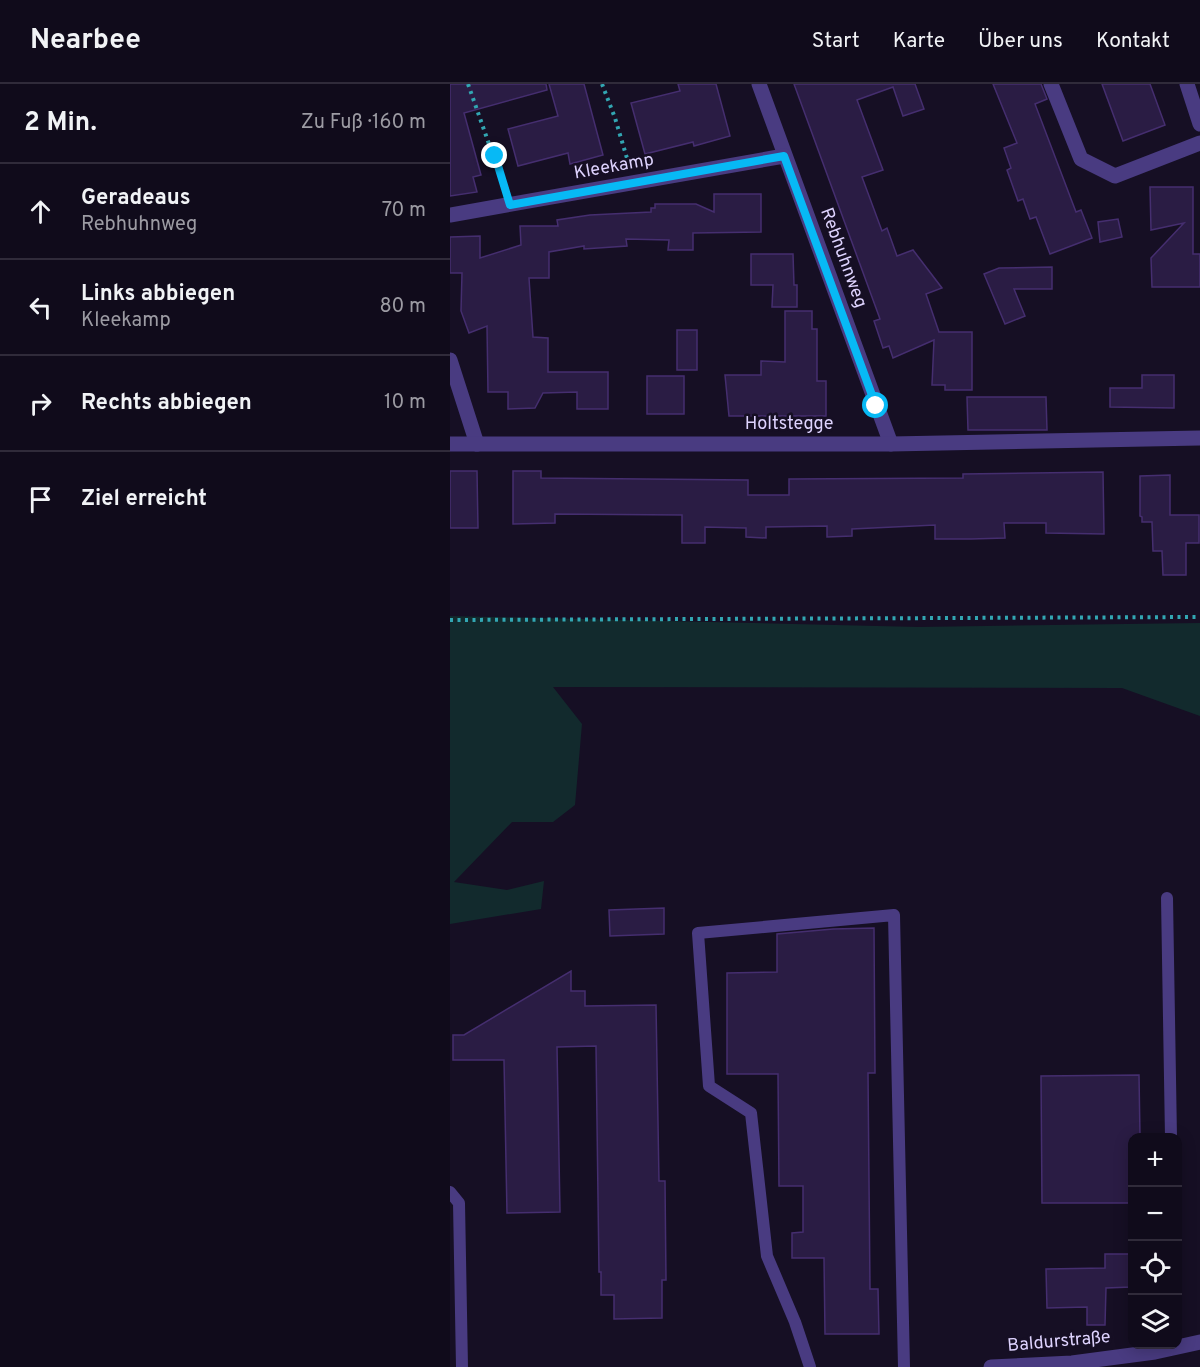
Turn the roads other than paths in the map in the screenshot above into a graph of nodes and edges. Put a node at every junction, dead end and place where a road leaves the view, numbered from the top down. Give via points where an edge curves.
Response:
1 (759, 84) edge
2 (1051, 84) edge
3 (1187, 84) edge
4 (1197, 103) edge
5 (1200, 124) edge
6 (1200, 144) edge
7 (784, 156) junction
8 (450, 216) edge
9 (450, 360) edge
10 (1200, 438) edge
11 (450, 444) edge
12 (477, 444) junction
13 (891, 444) junction
14 (1167, 898) dead end
15 (1171, 1133) edge
16 (450, 1192) edge
17 (1200, 1342) edge
18 (1182, 1345) edge
19 (1154, 1349) edge
20 (462, 1367) edge
21 (810, 1367) edge
22 (904, 1367) edge
23 (991, 1367) edge

1 - 7 street, Rebhuhnweg
2 - 6 street via 1081,159 1115,176
3 - 4 street
4 - 5 street
7 - 8 street, Kleekamp
7 - 13 street, Rebhuhnweg
9 - 12 street
10 - 13 street, Holtstegge
11 - 12 street, Holtstegge
12 - 13 street, Holtstegge
14 - 15 lane
16 - 20 lane via 459,1203
17 - 18 street, Baldurstraße
19 - 23 street, Baldurstraße via 1072,1363
21 - 22 lane via 767,1256 751,1113 709,1086 698,933 894,915

